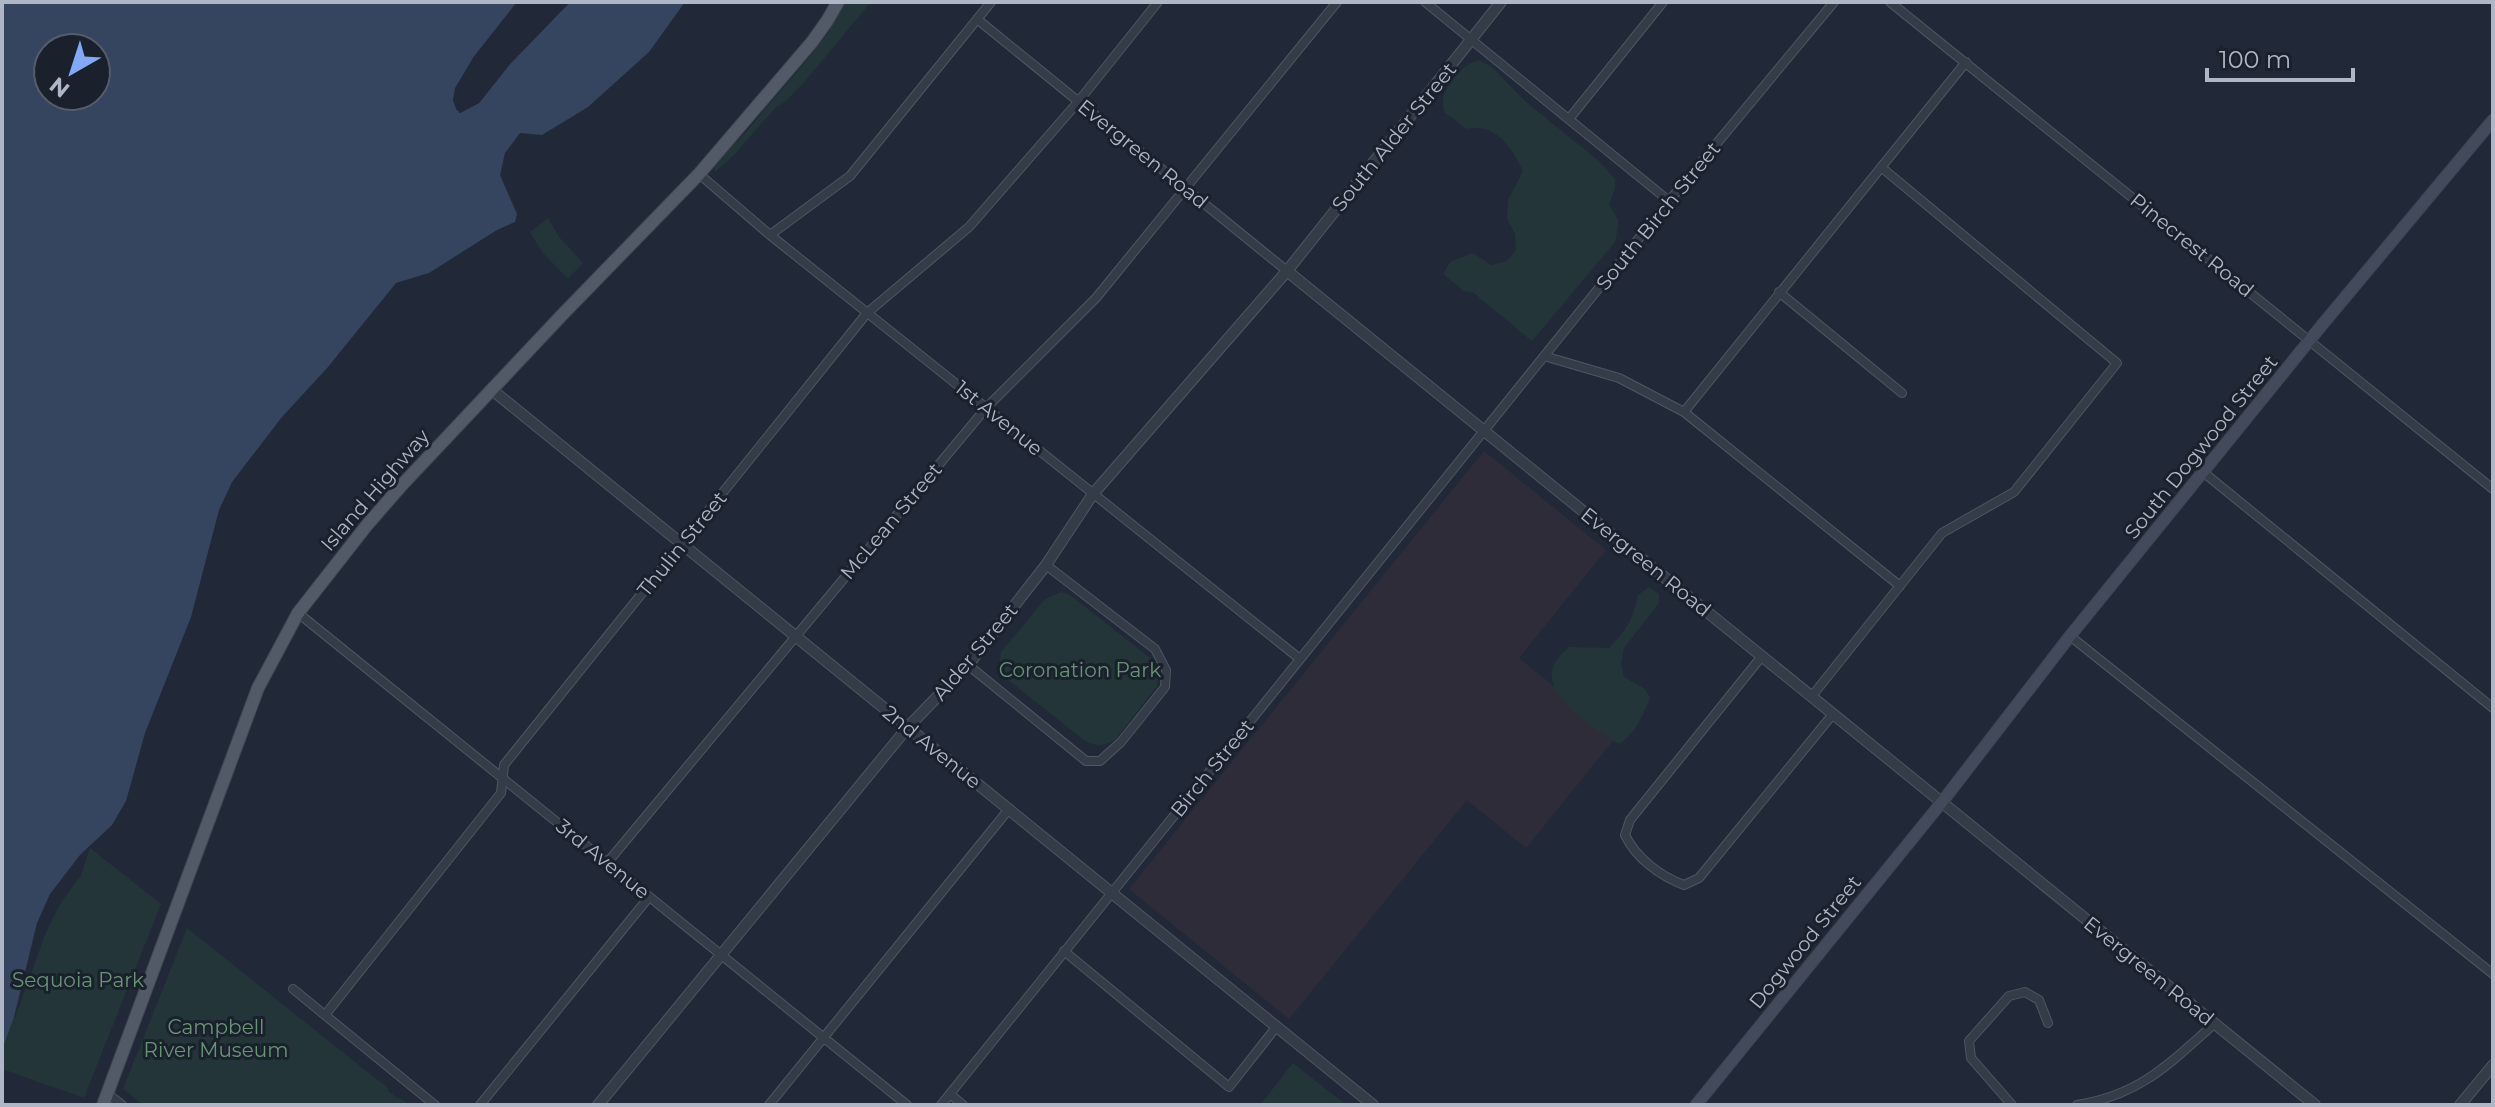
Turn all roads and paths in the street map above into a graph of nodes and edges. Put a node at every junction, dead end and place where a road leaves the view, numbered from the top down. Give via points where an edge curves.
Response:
1 (838, 2) edge
2 (991, 2) edge
3 (1158, 2) edge
4 (1337, 2) edge
5 (1425, 2) edge
6 (1501, 2) edge
7 (1663, 2) edge
8 (1834, 2) edge
9 (1890, 2) edge
10 (977, 19) junction
11 (1471, 40) junction
12 (1966, 62) junction
13 (1078, 102) junction
14 (1569, 119) junction
15 (2493, 120) edge
16 (1881, 167) junction
17 (699, 174) junction
18 (1186, 190) junction
19 (1669, 201) junction
20 (770, 235) junction
21 (1287, 271) junction
22 (1779, 292) junction
23 (867, 313) junction
24 (2310, 341) junction
25 (1544, 356) junction
26 (491, 389) junction
27 (1902, 393) dead end
28 (986, 408) junction
29 (1684, 412) junction
30 (1484, 431) junction
31 (2203, 472) junction
32 (2493, 489) edge
33 (1093, 494) junction
34 (682, 543) junction
35 (1046, 565) junction
36 (1900, 586) junction
37 (298, 613) junction
38 (796, 636) junction
39 (2070, 636) junction
40 (1762, 656) junction
41 (1300, 659) junction
42 (968, 665) junction
43 (1812, 696) junction
44 (2493, 708) edge
45 (1833, 714) junction
46 (908, 727) junction
47 (502, 778) junction
48 (1942, 802) junction
49 (1009, 809) junction
50 (607, 863) junction
51 (1112, 892) junction
52 (649, 897) junction
53 (1064, 951) junction
54 (721, 955) junction
55 (2493, 974) edge
56 (293, 989) dead end
57 (325, 1015) junction
58 (2048, 1023) dead end
59 (2214, 1024) junction
60 (1277, 1026) junction
61 (823, 1037) junction
62 (2493, 1065) edge
63 (950, 1094) junction
64 (106, 1099) edge
65 (122, 1105) edge
66 (435, 1105) edge
67 (480, 1105) edge
68 (598, 1105) edge
69 (769, 1105) edge
70 (907, 1105) edge
71 (941, 1105) edge
72 (963, 1105) edge
73 (1373, 1105) edge
74 (1696, 1105) edge
75 (2012, 1105) edge
76 (2077, 1105) edge
77 (2315, 1105) edge
78 (2460, 1105) edge

1 - 17 main road, Island Highway via 812,42
2 - 10 street
3 - 13 street, Thulin Street
4 - 18 street, McLean Street
5 - 11 street
6 - 11 street, South Alder Street
7 - 14 street
8 - 19 street, South Birch Street
9 - 12 street, Pinecrest Road
10 - 13 street, Evergreen Road
10 - 20 street via 850,176
11 - 14 street
11 - 21 street, South Alder Street
12 - 16 street
12 - 24 street, Pinecrest Road
13 - 18 street, Evergreen Road
13 - 23 street, Thulin Street via 969,227
14 - 19 street
15 - 24 main road, South Dogwood Street
16 - 22 street
16 - 36 street via 2117,363 2014,492 1942,533
17 - 20 street, 1st Avenue
17 - 26 main road, Island Highway
18 - 21 street, Evergreen Road
18 - 28 street, McLean Street via 1096,298
19 - 25 street, South Birch Street
20 - 23 street, 1st Avenue
21 - 30 street, Evergreen Road
21 - 33 street, Alder Street
22 - 27 street
22 - 29 street
23 - 28 street, 1st Avenue
23 - 34 street, Thulin Street
24 - 31 main road, South Dogwood Street
24 - 32 street, Pinecrest Road
25 - 29 street via 1619,378
25 - 30 street, South Birch Street
26 - 34 street, 2nd Avenue
26 - 37 main road, Island Highway via 367,525
28 - 33 street, 1st Avenue
28 - 38 street, McLean Street
29 - 36 street
30 - 40 street, Evergreen Road
30 - 41 street, Birch Street
31 - 39 main road, South Dogwood Street
31 - 44 street
33 - 35 street, Alder Street
33 - 41 street, 1st Avenue
34 - 38 street, 2nd Avenue
34 - 47 street, Thulin Street via 504,765
35 - 42 street, Alder Street
35 - 42 street via 1155,649 1166,670 1165,687 1121,742 1100,761 1086,761
36 - 43 street
37 - 47 street, 3rd Avenue
37 - 64 main road, Island Highway via 258,688
38 - 46 street, 2nd Avenue
38 - 50 street, McLean Street
39 - 48 main road, South Dogwood Street
39 - 55 street
40 - 43 street, Evergreen Road
40 - 45 street via 1630,820 1625,835 1632,850 1669,880 1684,885 1699,878
41 - 51 street, Birch Street
42 - 46 street, Alder Street
43 - 45 street, Evergreen Road
45 - 48 street, Evergreen Road
46 - 49 street, 2nd Avenue
46 - 54 street, Alder Street
47 - 50 street, 3rd Avenue
47 - 57 street, Thulin Street via 501,793
48 - 59 street, Evergreen Road
48 - 74 main road, Dogwood Street
49 - 51 street, 2nd Avenue
49 - 61 street
50 - 52 street, 3rd Avenue
51 - 53 street, Birch Street
51 - 60 street, 2nd Avenue
52 - 54 street, 3rd Avenue
52 - 67 street
53 - 60 street via 1229,1087
53 - 63 street, Birch Street
54 - 61 street, 3rd Avenue
54 - 68 street, Alder Street
56 - 57 street
57 - 66 street
58 - 75 street via 2039,1000 2025,992 2009,996 1969,1041 1971,1058
59 - 76 street via 2147,1080 2124,1093
59 - 77 street, Evergreen Road
60 - 73 street, 2nd Avenue
61 - 69 street
61 - 70 street, 3rd Avenue
62 - 78 street
63 - 71 street, Birch Street
63 - 72 street
64 - 65 street

